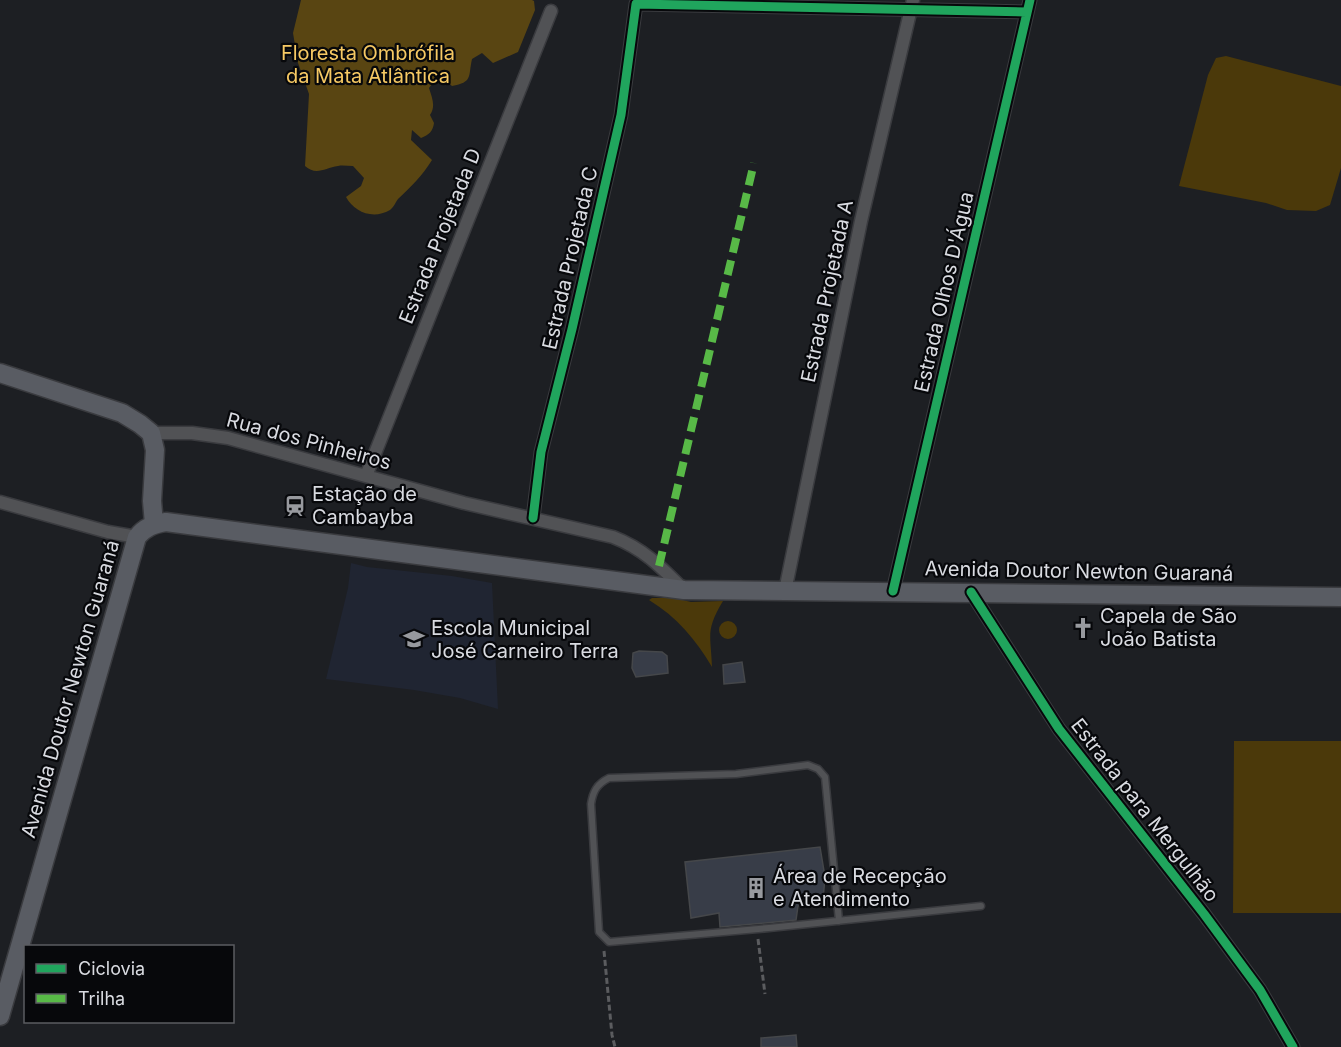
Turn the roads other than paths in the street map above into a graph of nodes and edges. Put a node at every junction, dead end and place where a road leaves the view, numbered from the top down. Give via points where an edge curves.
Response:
1 (797, 4) edge
2 (912, 5) edge
3 (1028, 6) edge
4 (551, 10) dead end
5 (0, 373) edge
6 (151, 434) junction
7 (366, 476) junction
8 (0, 502) edge
9 (533, 519) junction
10 (154, 524) junction
11 (136, 537) junction
12 (684, 590) junction
13 (785, 591) junction
14 (893, 591) junction
15 (971, 592) junction
16 (1341, 597) edge
17 (981, 906) dead end
18 (839, 921) junction
19 (0, 1016) edge
20 (1293, 1047) edge

1 - 2 street
1 - 9 street, Estrada Projetada C via 636,4 621,115 542,452
2 - 3 street
2 - 13 street, Estrada Projetada A via 854,255
3 - 14 street, Estrada Olhos D'Água
4 - 7 street, Estrada Projetada D
5 - 6 main road via 122,413
6 - 7 street, Rua dos Pinheiros via 192,433 228,438
6 - 10 main road via 155,450
7 - 9 street, Rua dos Pinheiros
8 - 11 street
9 - 12 street, Rua dos Pinheiros via 632,545
10 - 11 main road, Avenida Doutor Newton Guaraná
10 - 12 main road, Avenida Doutor Newton Guaraná via 166,522
11 - 19 main road, Avenida Doutor Newton Guaraná
12 - 13 main road, Avenida Doutor Newton Guaraná
13 - 14 main road, Avenida Doutor Newton Guaraná
14 - 15 main road, Avenida Doutor Newton Guaraná
15 - 16 main road, Avenida Doutor Newton Guaraná
15 - 20 street, Estrada para Mergulhão via 1059,729 1260,990
17 - 18 lane
18 - 18 lane via 825,777 818,769 808,765 736,774 609,778 593,792 599,932 609,942

